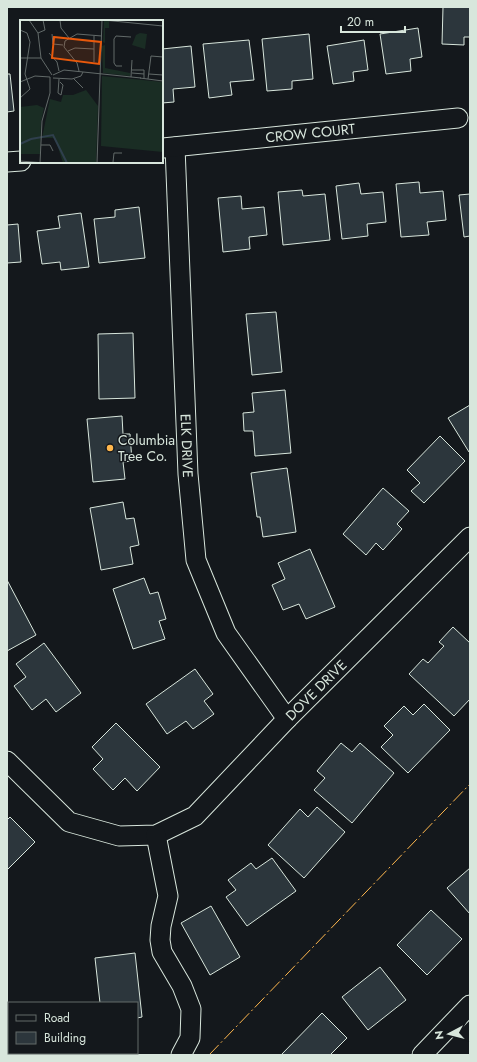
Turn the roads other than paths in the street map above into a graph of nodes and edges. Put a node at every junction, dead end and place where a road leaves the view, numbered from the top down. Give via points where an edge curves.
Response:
1 (458, 118) dead end
2 (168, 147) edge
3 (20, 161) edge
4 (7, 162) edge
5 (470, 537) edge
6 (287, 719) junction
7 (7, 761) edge
8 (156, 835) junction
9 (470, 1005) edge
10 (181, 1055) edge
11 (422, 1055) edge

1 - 2 street, CROW COURT
2 - 6 street, ELK DRIVE via 188,474 196,560 226,634
3 - 4 street
5 - 6 street, DOVE DRIVE
6 - 8 street, DOVE DRIVE via 195,816
7 - 8 street, DOVE DRIVE via 69,822 119,836
8 - 10 street via 168,896 160,926 162,952 182,986 190,1010 190,1038
9 - 11 street

